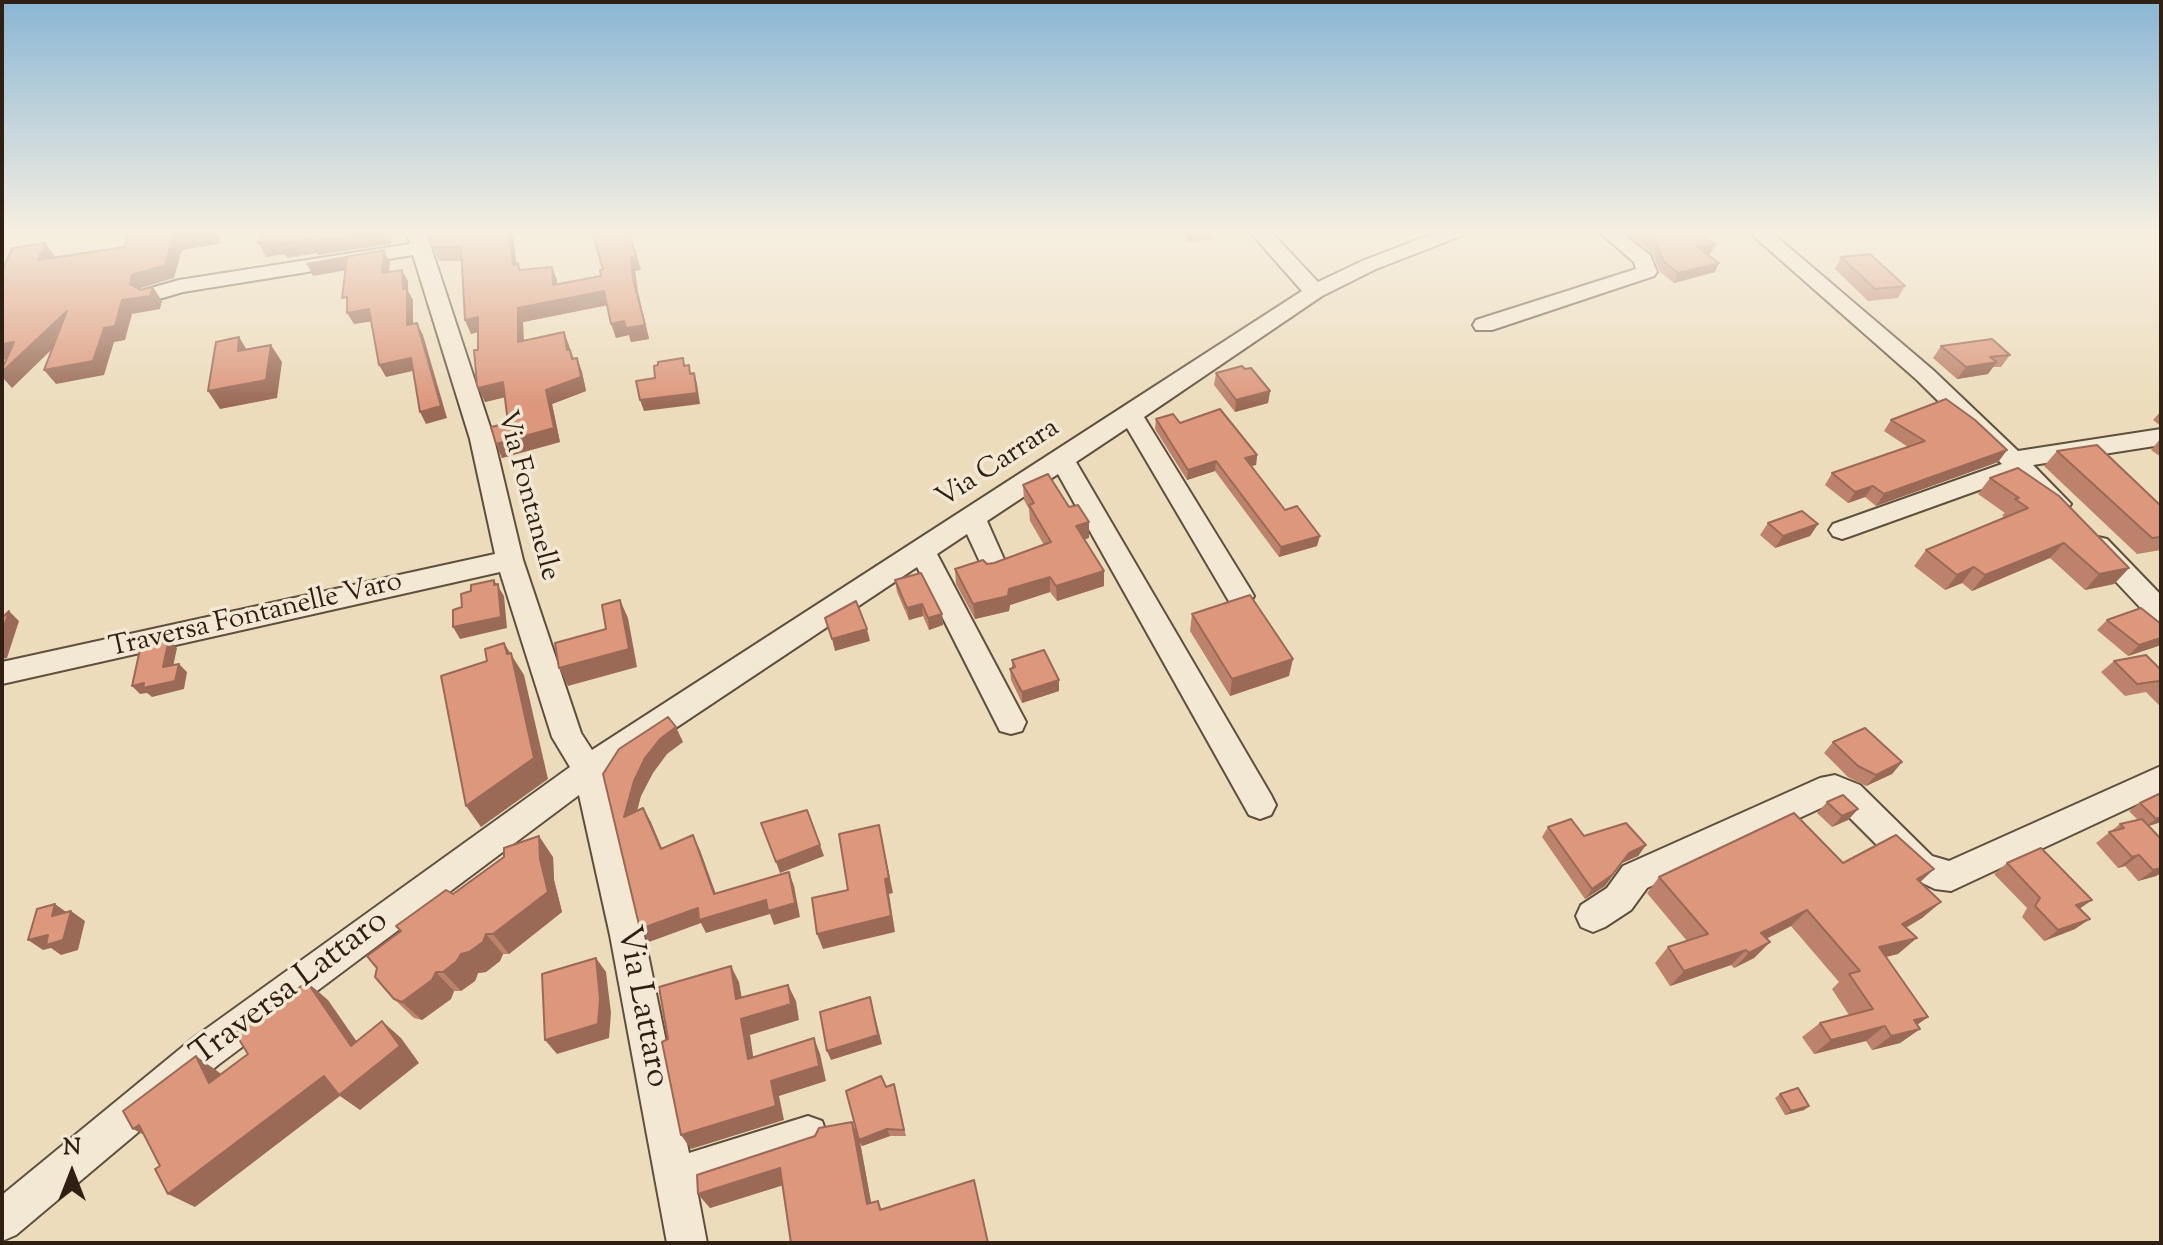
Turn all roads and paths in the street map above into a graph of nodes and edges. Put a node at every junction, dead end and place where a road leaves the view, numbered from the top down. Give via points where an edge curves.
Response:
1 (167, 290) edge
2 (435, 290) edge
3 (1319, 290) edge
4 (1591, 290) edge
5 (1826, 290) edge
6 (1315, 292) joint
7 (152, 295) edge
8 (1484, 325) dead end
9 (1131, 415) junction
10 (2161, 437) edge
11 (1062, 460) junction
12 (2018, 463) junction
13 (973, 518) junction
14 (1842, 530) dead end
15 (922, 551) junction
16 (510, 560) junction
17 (994, 566) edge
18 (1240, 596) edge
19 (2156, 600) edge
20 (2, 673) edge
21 (1011, 722) dead end
22 (589, 771) junction
23 (2161, 779) edge
24 (1260, 805) dead end
25 (1593, 916) dead end
26 (808, 1135) edge
27 (673, 1178) junction
28 (2, 1221) edge
29 (687, 1243) edge

1 - 7 street
2 - 16 street, Via Fontanelle via 482,439
3 - 6 street, Via Carrara
4 - 8 street
5 - 12 street
6 - 9 street, Via Carrara
9 - 11 street, Via Carrara
9 - 18 street
10 - 12 street
11 - 13 street, Via Carrara
11 - 24 street
12 - 14 street
12 - 19 street
13 - 15 street, Via Carrara
13 - 17 street
15 - 21 street
15 - 22 street, Via Carrara
16 - 20 street, Traversa Fontanelle Varo
16 - 22 street, Via Fontanelle via 567,737
22 - 27 street, Via Lattaro via 627,935
22 - 28 street, Traversa Lattaro via 205,1052
23 - 25 street via 1951,876 1920,866 1849,794 1835,788 1820,791 1635,877 1619,899
26 - 27 street
27 - 29 street, Via Lattaro

